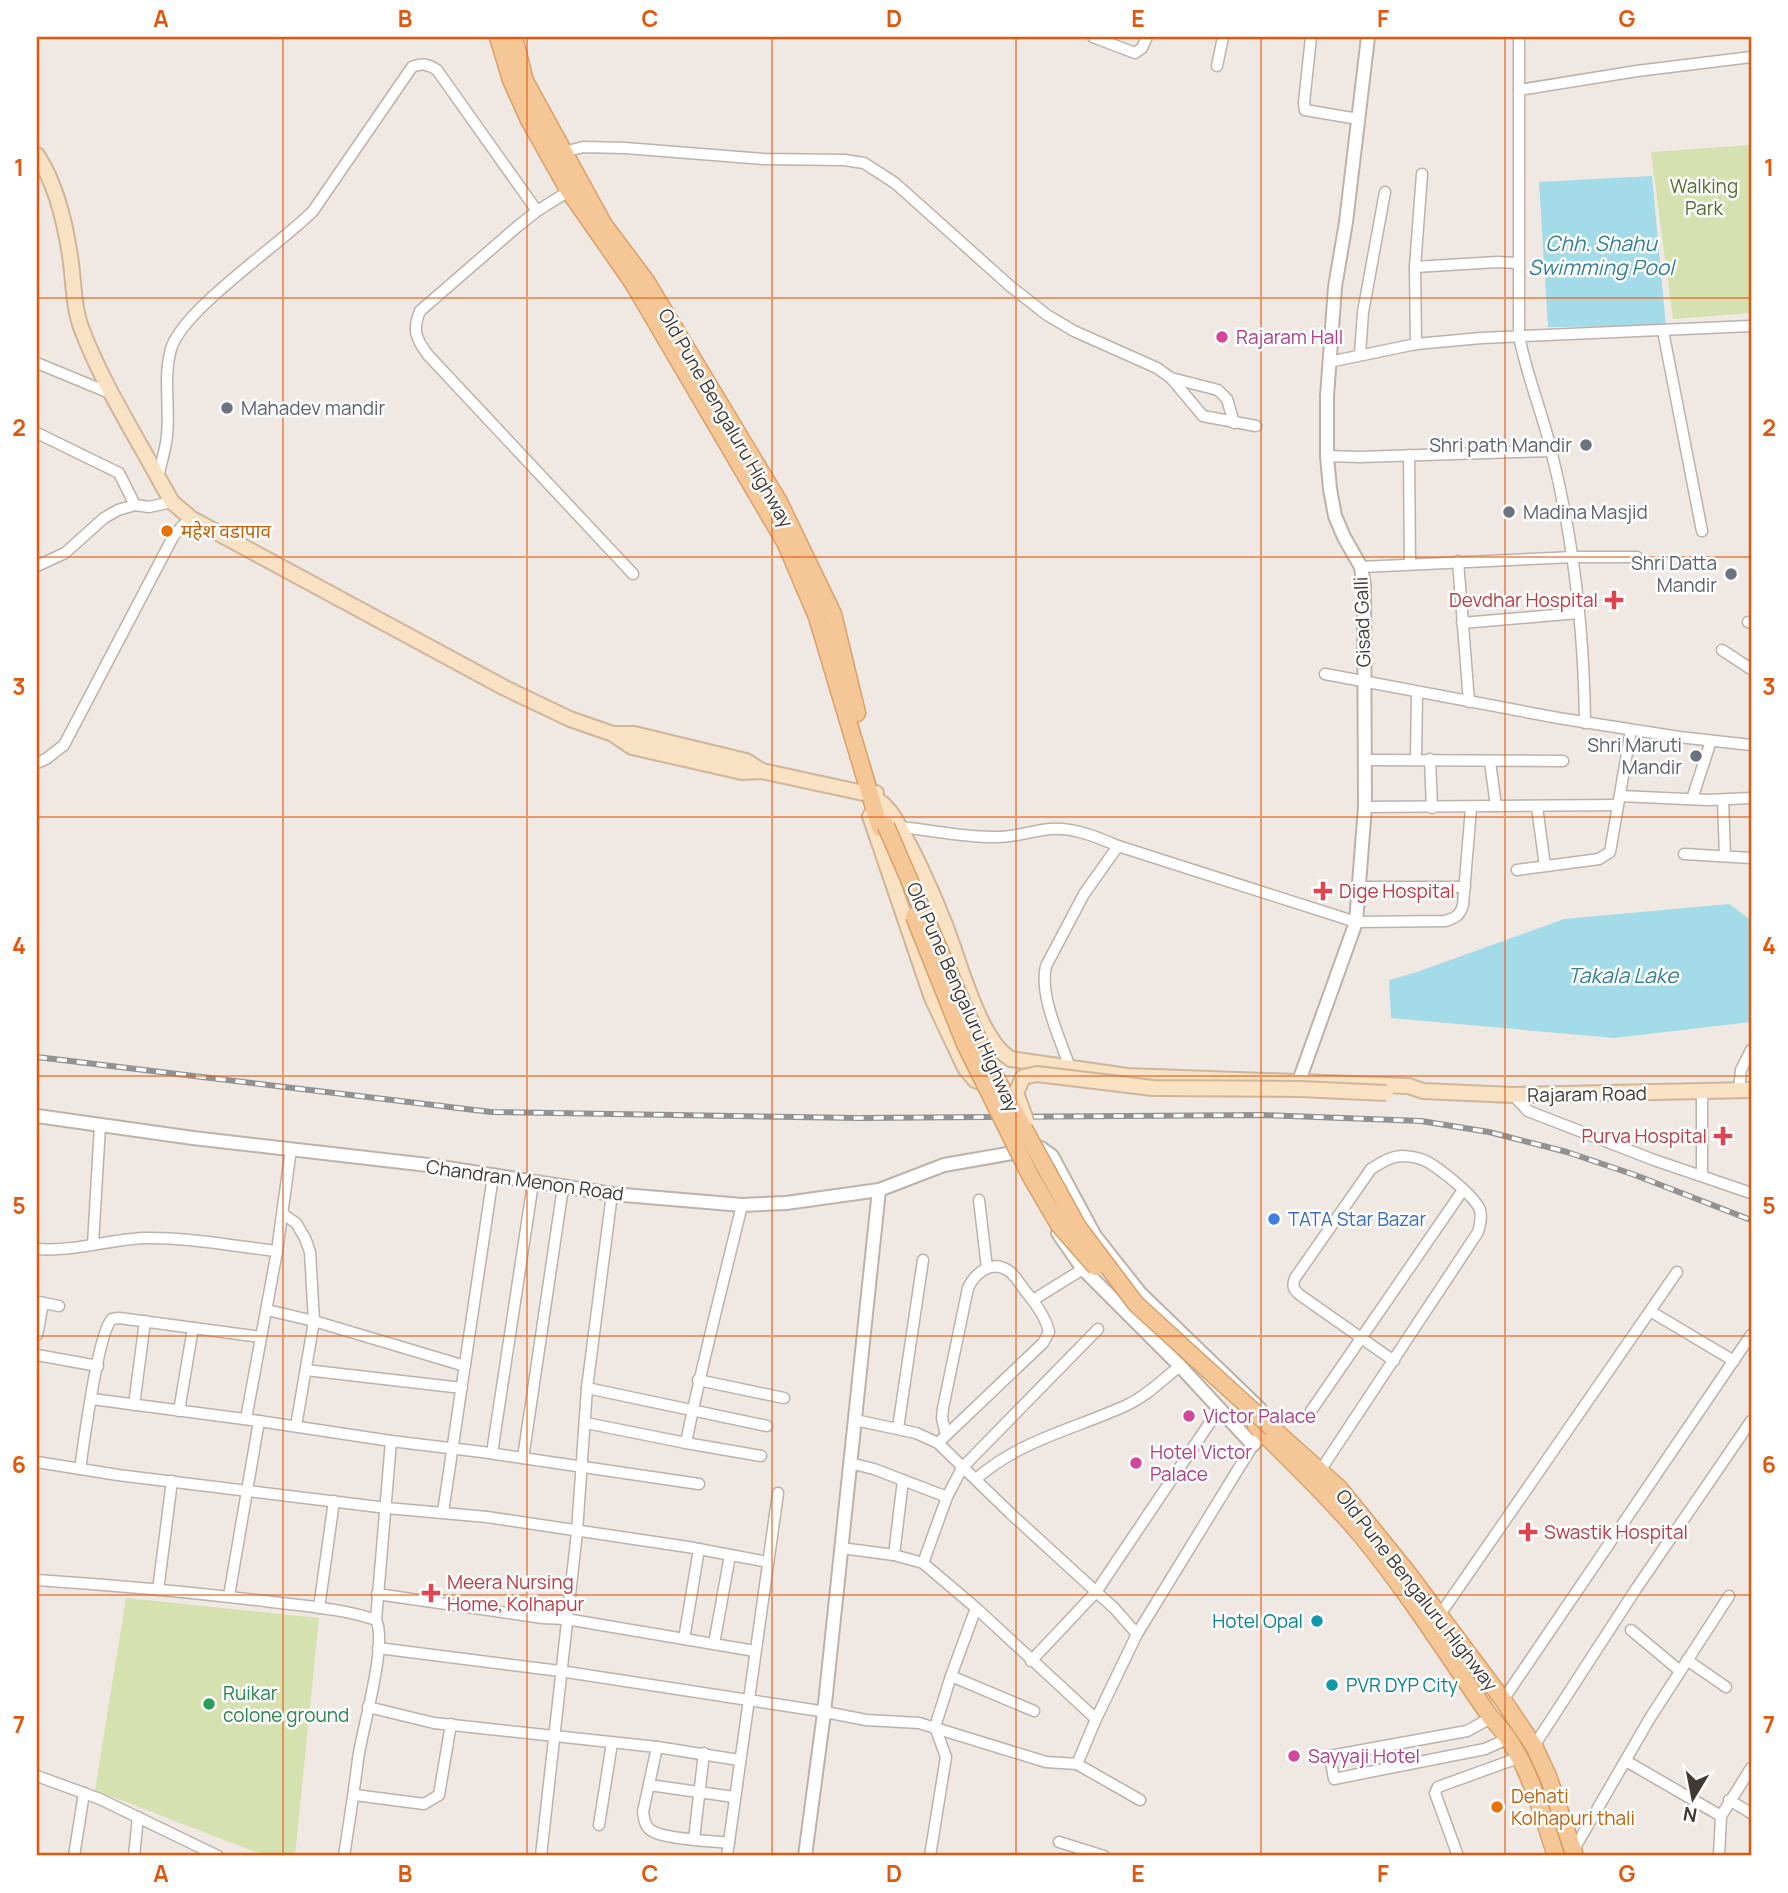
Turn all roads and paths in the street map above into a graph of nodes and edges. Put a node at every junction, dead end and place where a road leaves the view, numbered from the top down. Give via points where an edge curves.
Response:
1 (498, 37) edge
2 (513, 37) edge
3 (1093, 37) edge
4 (1147, 37) edge
5 (1223, 37) edge
6 (1311, 37) edge
7 (1368, 37) edge
8 (1519, 37) edge
9 (1751, 57) edge
10 (1217, 66) dead end
11 (1519, 90) junction
12 (1358, 119) junction
13 (564, 152) junction
14 (37, 155) edge
15 (1422, 174) dead end
16 (569, 191) junction
17 (1385, 192) dead end
18 (537, 211) junction
19 (1518, 263) junction
20 (1415, 267) junction
21 (1751, 326) edge
22 (1663, 331) junction
23 (1519, 336) junction
24 (1416, 344) junction
25 (1360, 355) junction
26 (1329, 362) junction
27 (37, 363) edge
28 (1171, 378) junction
29 (113, 395) junction
30 (1234, 423) junction
31 (1256, 426) dead end
32 (37, 433) edge
33 (1552, 451) junction
34 (1409, 455) junction
35 (1327, 456) junction
36 (161, 483) junction
37 (172, 502) junction
38 (135, 505) junction
39 (192, 519) junction
40 (1702, 531) dead end
41 (1637, 556) dead end
42 (1574, 557) junction
43 (1458, 561) junction
44 (1410, 564) junction
45 (37, 566) edge
46 (1360, 567) junction
47 (633, 574) dead end
48 (1578, 613) junction
49 (1462, 623) junction
50 (1722, 650) dead end
51 (1751, 669) edge
52 (1325, 674) dead end
53 (1364, 682) junction
54 (1417, 692) junction
55 (1469, 702) junction
56 (1585, 723) junction
57 (1631, 730) junction
58 (1711, 741) junction
59 (1751, 745) edge
60 (1416, 759) junction
61 (1365, 760) junction
62 (1430, 760) junction
63 (1563, 761) dead end
64 (1490, 762) junction
65 (37, 763) edge
66 (874, 797) junction
67 (1751, 798) edge
68 (1692, 799) junction
69 (1723, 800) junction
70 (1619, 801) junction
71 (1496, 806) junction
72 (1365, 807) junction
73 (1432, 807) junction
74 (1537, 807) junction
75 (1471, 808) junction
76 (888, 827) junction
77 (1118, 846) junction
78 (1684, 854) dead end
79 (1725, 856) junction
80 (1751, 858) edge
81 (1545, 866) junction
82 (1517, 870) dead end
83 (1359, 887) junction
84 (1465, 887) junction
85 (1356, 922) junction
86 (1751, 1049) edge
87 (1064, 1067) junction
88 (1299, 1081) junction
89 (1745, 1090) edge
90 (1423, 1091) junction
91 (1702, 1091) junction
92 (1513, 1095) junction
93 (37, 1116) edge
94 (100, 1126) junction
95 (1031, 1145) junction
96 (291, 1149) junction
97 (1010, 1155) junction
98 (493, 1176) junction
99 (1702, 1176) junction
100 (533, 1183) junction
101 (563, 1187) junction
102 (879, 1190) junction
103 (1463, 1190) junction
104 (1751, 1193) edge
105 (612, 1194) junction
106 (979, 1200) dead end
107 (742, 1205) junction
108 (283, 1214) junction
109 (93, 1244) junction
110 (37, 1251) edge
111 (277, 1251) junction
112 (923, 1260) dead end
113 (987, 1268) junction
114 (1083, 1269) junction
115 (1677, 1272) dead end
116 (1033, 1300) junction
117 (40, 1303) edge
118 (59, 1306) dead end
119 (267, 1310) junction
120 (1650, 1311) junction
121 (145, 1321) junction
122 (314, 1321) junction
123 (193, 1328) junction
124 (1098, 1329) dead end
125 (37, 1335) edge
126 (1751, 1335) edge
127 (261, 1337) junction
128 (1362, 1339) junction
129 (37, 1355) edge
130 (1394, 1361) junction
131 (1734, 1361) junction
132 (97, 1366) junction
133 (466, 1366) junction
134 (1180, 1366) junction
135 (306, 1370) junction
136 (698, 1380) junction
137 (462, 1388) junction
138 (587, 1388) junction
139 (784, 1398) dead end
140 (92, 1399) junction
141 (134, 1405) junction
142 (1219, 1409) junction
143 (693, 1410) junction
144 (179, 1411) junction
145 (1311, 1411) dead end
146 (246, 1419) junction
147 (258, 1420) junction
148 (855, 1420) junction
149 (1751, 1421) edge
150 (586, 1423) junction
151 (296, 1426) junction
152 (767, 1426) dead end
153 (898, 1428) junction
154 (1261, 1433) junction
155 (946, 1435) junction
156 (391, 1441) junction
157 (686, 1443) junction
158 (938, 1443) junction
159 (451, 1449) junction
160 (492, 1453) junction
161 (761, 1456) dead end
162 (523, 1458) junction
163 (37, 1462) edge
164 (850, 1463) junction
165 (583, 1467) junction
166 (962, 1468) junction
167 (80, 1469) junction
168 (1316, 1476) junction
169 (976, 1479) junction
170 (902, 1480) junction
171 (172, 1481) junction
172 (699, 1484) dead end
173 (246, 1490) junction
174 (778, 1493) dead end
175 (947, 1497) junction
176 (334, 1500) junction
177 (387, 1508) junction
178 (443, 1512) junction
179 (577, 1532) junction
180 (841, 1548) junction
181 (699, 1549) junction
182 (730, 1555) junction
183 (894, 1555) junction
184 (768, 1562) junction
185 (923, 1563) junction
186 (37, 1580) edge
187 (158, 1590) junction
188 (1096, 1592) junction
189 (377, 1594) junction
190 (229, 1596) junction
191 (1729, 1597) dead end
192 (319, 1608) junction
193 (976, 1608) junction
194 (1439, 1616) junction
195 (566, 1619) junction
196 (376, 1620) junction
197 (1631, 1630) dead end
198 (1137, 1634) junction
199 (684, 1639) junction
200 (714, 1644) junction
201 (378, 1648) junction
202 (755, 1651) junction
203 (1687, 1660) junction
204 (1031, 1661) junction
205 (560, 1671) junction
206 (1680, 1671) junction
207 (951, 1676) junction
208 (1726, 1688) dead end
209 (748, 1700) junction
210 (1503, 1700) junction
211 (368, 1707) junction
212 (1034, 1711) dead end
213 (824, 1713) junction
214 (1491, 1717) junction
215 (1096, 1719) junction
216 (451, 1724) junction
217 (935, 1727) junction
218 (553, 1735) junction
219 (1507, 1739) junction
220 (612, 1743) junction
221 (1534, 1746) junction
222 (657, 1747) junction
223 (704, 1753) junction
224 (1518, 1758) junction
225 (739, 1760) junction
226 (1626, 1762) junction
227 (1077, 1764) junction
228 (1751, 1768) edge
229 (37, 1776) edge
230 (649, 1785) junction
231 (701, 1792) junction
232 (84, 1793) junction
233 (355, 1795) junction
234 (734, 1797) junction
235 (1140, 1800) dead end
236 (1729, 1800) junction
237 (1751, 1813) edge
238 (1721, 1816) junction
239 (138, 1817) junction
240 (599, 1825) dead end
241 (694, 1839) junction
242 (1059, 1842) dead end
243 (729, 1843) junction
244 (1574, 1854) edge
245 (74, 1856) edge
246 (135, 1856) edge
247 (218, 1856) edge
248 (344, 1856) edge
249 (541, 1856) edge
250 (727, 1856) edge
251 (805, 1856) edge
252 (930, 1856) edge
253 (1104, 1856) edge
254 (1458, 1856) edge
255 (1556, 1856) edge
256 (1719, 1856) edge

1 - 16 main road, Old Pune Bengaluru Highway via 529,120
2 - 13 main road, Old Pune Bengaluru Highway via 525,81
3 - 4 street via 1135,53
5 - 10 street
6 - 12 street via 1305,110
7 - 12 street, Gisad Galli
8 - 11 street
9 - 11 street
11 - 19 street
12 - 26 street, Gisad Galli
13 - 28 street via 583,147 625,148 864,163 895,183 1047,315
13 - 66 main road, Old Pune Bengaluru Highway via 604,225 646,281 779,502 833,614 870,759
14 - 29 main road via 57,199 81,328
15 - 20 street
16 - 18 street
16 - 66 main road, Old Pune Bengaluru Highway via 633,283 786,544 817,617
17 - 25 street via 1363,312
18 - 36 street via 437,70 430,65 412,66 313,211 242,271 176,336 167,370
18 - 47 street via 420,311 415,333 428,355
19 - 20 street
19 - 23 street
20 - 24 street
21 - 22 street
22 - 23 street
22 - 40 street
23 - 24 street
23 - 33 street
24 - 25 street
25 - 26 street
26 - 35 street, Gisad Galli
27 - 29 street
28 - 30 street via 1203,416
28 - 30 street via 1218,390 1227,399
29 - 36 main road
30 - 31 street
32 - 38 street via 118,473
33 - 34 street
33 - 42 street
34 - 35 street
34 - 44 street
35 - 46 street, Gisad Galli via 1335,516
36 - 37 main road
37 - 38 street
37 - 39 main road
38 - 45 street via 104,517 65,553
39 - 65 street via 173,537 64,745
39 - 66 main road via 569,719 613,734 634,734 746,761 762,771
41 - 42 street
42 - 43 street
42 - 48 street
43 - 44 street
43 - 49 street
44 - 46 street
46 - 53 street, Gisad Galli via 1365,604
48 - 49 street
48 - 56 street
49 - 55 street
50 - 51 street
52 - 53 street
53 - 54 street
53 - 61 street, Gisad Galli
54 - 55 street
54 - 60 street
55 - 56 street
56 - 57 street
57 - 58 street
57 - 70 street
58 - 59 street
58 - 68 street
60 - 61 street
60 - 62 street
61 - 72 street, Gisad Galli
62 - 64 street
62 - 73 street
63 - 64 street
64 - 71 street
66 - 76 main road, Old Pune Bengaluru Highway
66 - 87 main road via 869,816 932,998 965,1068 975,1080 1009,1090
67 - 69 street
68 - 69 street
68 - 70 street
69 - 79 street
70 - 74 street
70 - 81 street via 1613,846 1606,856
71 - 74 street
71 - 75 street
72 - 73 street
72 - 83 street, Gisad Galli
73 - 75 street
74 - 81 street
75 - 84 street
76 - 77 street via 994,837 1069,830
76 - 87 main road via 921,865 969,993 994,1045 1011,1059
76 - 95 main road, Old Pune Bengaluru Highway, bridge via 990,1067
76 - 154 main road, Old Pune Bengaluru Highway, bridge via 965,1044 1059,1225 1128,1307
77 - 85 street
77 - 87 street via 1084,894 1046,965 1046,996
78 - 79 street
79 - 80 street
81 - 82 street
83 - 84 street
83 - 85 street, Gisad Galli
84 - 85 street via 1461,912 1455,918
85 - 88 street, Gisad Galli
86 - 89 street via 1741,1070
87 - 88 main road via 1127,1076
88 - 90 main road via 1409,1086
89 - 91 main road, Rajaram Road
90 - 92 main road, Rajaram Road
90 - 95 main road, bridge via 1153,1087 1037,1074 1023,1077 1016,1093
91 - 92 main road, Rajaram Road
91 - 99 street
92 - 99 street via 1528,1111
93 - 94 street, Chandran Menon Road
94 - 96 street, Chandran Menon Road
94 - 109 street
95 - 154 main road, Old Pune Bengaluru Highway, bridge via 1078,1227 1136,1304
96 - 98 street, Chandran Menon Road
96 - 108 street
97 - 102 street, Chandran Menon Road via 944,1166
97 - 114 street
97 - 154 street, Chandran Menon Road via 1041,1148 1049,1152 1095,1236 1140,1293 1269,1419
98 - 100 street, Chandran Menon Road
98 - 133 street
99 - 104 street
100 - 101 street, Chandran Menon Road
100 - 160 street
101 - 105 street, Chandran Menon Road
101 - 162 street
102 - 107 street, Chandran Menon Road
102 - 148 street
103 - 128 street
103 - 128 street via 1429,1163 1401,1156 1387,1159 1371,1169 1295,1278 1294,1290
103 - 130 street via 1479,1208 1478,1232
105 - 107 street, Chandran Menon Road
105 - 138 street
106 - 113 street
107 - 136 street
108 - 111 street
108 - 122 street via 296,1223 310,1252
109 - 110 street
109 - 111 street via 147,1238
111 - 119 street
112 - 153 street
113 - 116 street via 1010,1271
113 - 155 street via 968,1288 943,1408
114 - 116 street
114 - 134 street
115 - 120 street
116 - 155 street via 1048,1326 1047,1337
117 - 118 street
117 - 125 street
119 - 122 street
119 - 127 street
120 - 131 street
120 - 194 street
121 - 123 street
121 - 132 street via 109,1321
121 - 141 street
122 - 133 street
122 - 135 street
123 - 127 street
123 - 144 street
124 - 166 street
126 - 131 street
127 - 146 street
128 - 130 street
128 - 145 street
129 - 132 street
130 - 168 street
131 - 210 street
132 - 140 street
133 - 137 street
134 - 142 street
134 - 169 street via 1129,1404 1026,1446
135 - 137 street
135 - 151 street
136 - 139 street
136 - 143 street
137 - 159 street
138 - 143 street
138 - 150 street
140 - 141 street
140 - 167 street
141 - 144 street
142 - 154 street
142 - 188 street
143 - 152 street
143 - 157 street
144 - 146 street
146 - 147 street
147 - 151 street
147 - 173 street
148 - 153 street
148 - 164 street
149 - 221 street
150 - 157 street
150 - 165 street
151 - 156 street
153 - 158 street
154 - 168 main road, Old Pune Bengaluru Highway
154 - 198 street
155 - 158 street
156 - 159 street
156 - 177 street
157 - 161 street
158 - 166 street
159 - 160 street
159 - 178 street
160 - 162 street
162 - 165 street
163 - 167 street
164 - 170 street
164 - 180 street
165 - 172 street
165 - 179 street
166 - 169 street
166 - 175 street
167 - 171 street
168 - 194 main road, Old Pune Bengaluru Highway via 1348,1499
168 - 214 main road, Old Pune Bengaluru Highway
169 - 188 street
170 - 175 street
170 - 183 street
171 - 173 street
171 - 187 street
173 - 176 street
173 - 190 street
174 - 184 street
175 - 185 street
176 - 177 street
176 - 192 street
177 - 178 street
177 - 189 street
178 - 179 street
179 - 181 street
179 - 195 street
180 - 183 street
180 - 213 street
181 - 182 street
181 - 199 street
182 - 184 street
182 - 200 street
183 - 185 street
184 - 202 street
185 - 193 street
186 - 187 street
187 - 190 street
188 - 198 street
188 - 204 street
189 - 195 street
189 - 196 street
190 - 192 street
191 - 203 street
192 - 196 street
193 - 204 street
193 - 207 street
194 - 210 main road, Old Pune Bengaluru Highway
195 - 199 street
195 - 205 street
196 - 201 street
197 - 206 street
198 - 215 street
199 - 200 street
200 - 202 street
201 - 205 street
201 - 211 street
202 - 209 street
203 - 206 street
203 - 208 street
204 - 215 street
205 - 209 street
205 - 218 street
206 - 226 street
207 - 212 street
207 - 217 street
209 - 213 street
209 - 225 street
210 - 221 main road, Old Pune Bengaluru Highway
211 - 216 street
211 - 233 street
213 - 217 street
213 - 251 street
214 - 219 main road, Old Pune Bengaluru Highway
214 - 219 street via 1467,1731 1330,1756 1334,1779 1485,1749
215 - 227 street
216 - 218 street
216 - 233 street via 439,1795 433,1801 424,1804
217 - 227 street via 1046,1762
217 - 252 street via 946,1757
218 - 220 street
218 - 249 street
219 - 224 main road, Old Pune Bengaluru Highway
220 - 222 street
220 - 240 street
221 - 244 main road, Old Pune Bengaluru Highway
222 - 223 street
222 - 230 street
223 - 225 street
223 - 231 street
224 - 254 street via 1438,1787 1436,1793
224 - 255 main road, Old Pune Bengaluru Highway
225 - 234 street
226 - 238 street
226 - 244 street
227 - 235 street
228 - 236 street
229 - 232 street
230 - 231 street
230 - 241 street via 643,1811 650,1830
231 - 234 street
231 - 241 street
232 - 239 street
232 - 245 street
233 - 248 street
234 - 243 street
236 - 237 street
236 - 238 street
238 - 256 street
239 - 246 street
239 - 247 street
241 - 243 street
242 - 253 street
243 - 250 street

